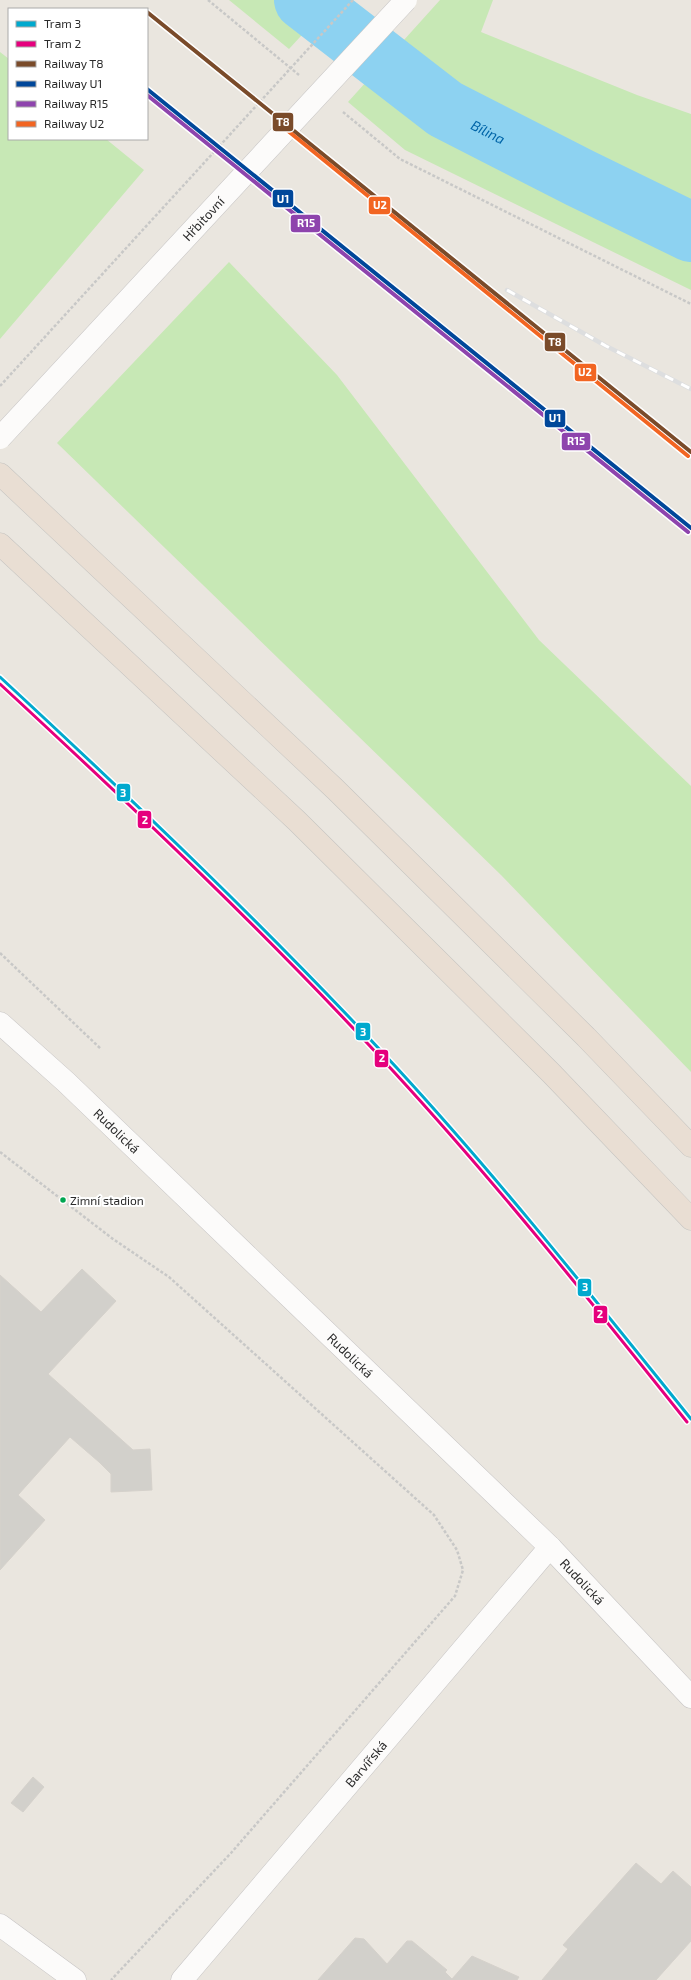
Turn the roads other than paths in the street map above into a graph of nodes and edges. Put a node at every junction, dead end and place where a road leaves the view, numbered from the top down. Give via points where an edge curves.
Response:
1 (406, 0) edge
2 (0, 438) edge
3 (0, 474) edge
4 (0, 544) edge
5 (0, 1023) edge
6 (691, 1146) edge
7 (691, 1219) edge
8 (550, 1547) junction
9 (691, 1697) edge
10 (0, 1925) edge
11 (75, 1980) edge
12 (182, 1980) edge

1 - 2 street, Hřbitovní, bridge
3 - 6 highway via 335,789 586,1037
4 - 7 highway via 297,822 551,1073
5 - 8 street, Rudolická via 66,1082
8 - 9 street, Rudolická
8 - 12 street, Barvířská
10 - 11 street

